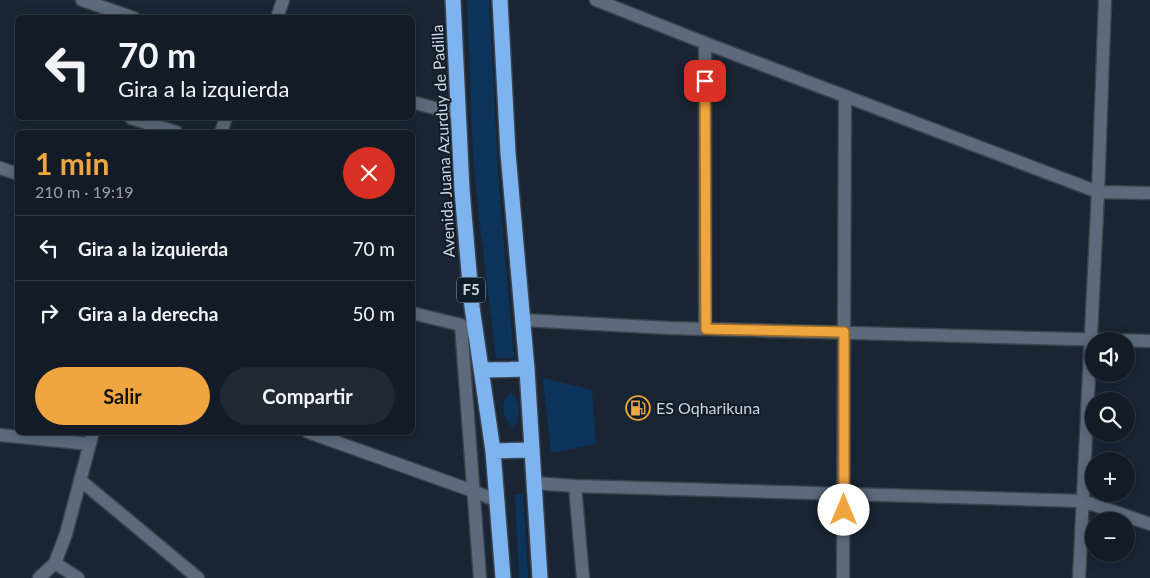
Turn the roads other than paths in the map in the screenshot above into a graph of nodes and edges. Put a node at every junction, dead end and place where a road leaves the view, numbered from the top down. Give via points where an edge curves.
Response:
1 (82, 0) edge
2 (283, 0) edge
3 (453, 0) edge
4 (500, 0) edge
5 (596, 0) edge
6 (1105, 0) edge
7 (108, 4) edge
8 (128, 15) edge
9 (278, 15) edge
10 (705, 43) junction
11 (845, 96) junction
12 (415, 103) edge
13 (457, 114) junction
14 (137, 120) edge
15 (170, 130) edge
16 (0, 168) edge
17 (15, 173) edge
18 (1098, 192) junction
19 (1150, 193) edge
20 (415, 314) edge
21 (523, 320) junction
22 (461, 325) junction
23 (706, 329) junction
24 (844, 332) junction
25 (1091, 332) edge
26 (1085, 339) edge
27 (1135, 340) edge
28 (1150, 341) edge
29 (527, 369) junction
30 (482, 370) junction
31 (1089, 382) edge
32 (317, 435) edge
33 (0, 436) edge
34 (91, 438) edge
35 (493, 450) junction
36 (532, 450) junction
37 (80, 480) junction
38 (534, 483) junction
39 (575, 486) junction
40 (473, 490) junction
41 (844, 494) junction
42 (498, 501) junction
43 (1083, 501) junction
44 (1150, 524) edge
45 (55, 562) junction
46 (40, 578) edge
47 (78, 578) edge
48 (198, 578) edge
49 (480, 578) edge
50 (504, 578) edge
51 (540, 578) edge
52 (583, 578) edge
53 (843, 578) edge
54 (1079, 578) edge

1 - 7 street
2 - 9 street
3 - 13 highway, Avenida Juana Azurduy de Padilla / F5
4 - 21 highway via 508,153
5 - 10 street
6 - 18 street
7 - 8 street
10 - 11 street
10 - 23 street
11 - 18 street
11 - 24 street
12 - 13 street
13 - 30 highway, Avenida Juana Azurduy de Padilla / F5 via 472,306
14 - 15 street
16 - 17 street
18 - 19 street
18 - 25 street
20 - 22 street
21 - 23 street
21 - 29 highway
22 - 30 street
22 - 40 street
23 - 24 street
24 - 26 street
24 - 41 street
27 - 28 street
29 - 30 highway
29 - 36 highway
30 - 35 highway, Avenida Juana Azurduy de Padilla / F5
31 - 43 street
32 - 40 street
33 - 34 street
34 - 37 street
35 - 36 highway
35 - 42 highway, Avenida Juana Azurduy de Padilla / F5
36 - 38 highway
37 - 45 street
37 - 48 street
38 - 39 street
38 - 51 highway
39 - 41 street
39 - 52 street
40 - 42 street
40 - 49 street
41 - 43 street
41 - 53 street
42 - 50 highway, Avenida Juana Azurduy de Padilla / F5
43 - 44 street
43 - 54 street
45 - 46 street
45 - 47 street

